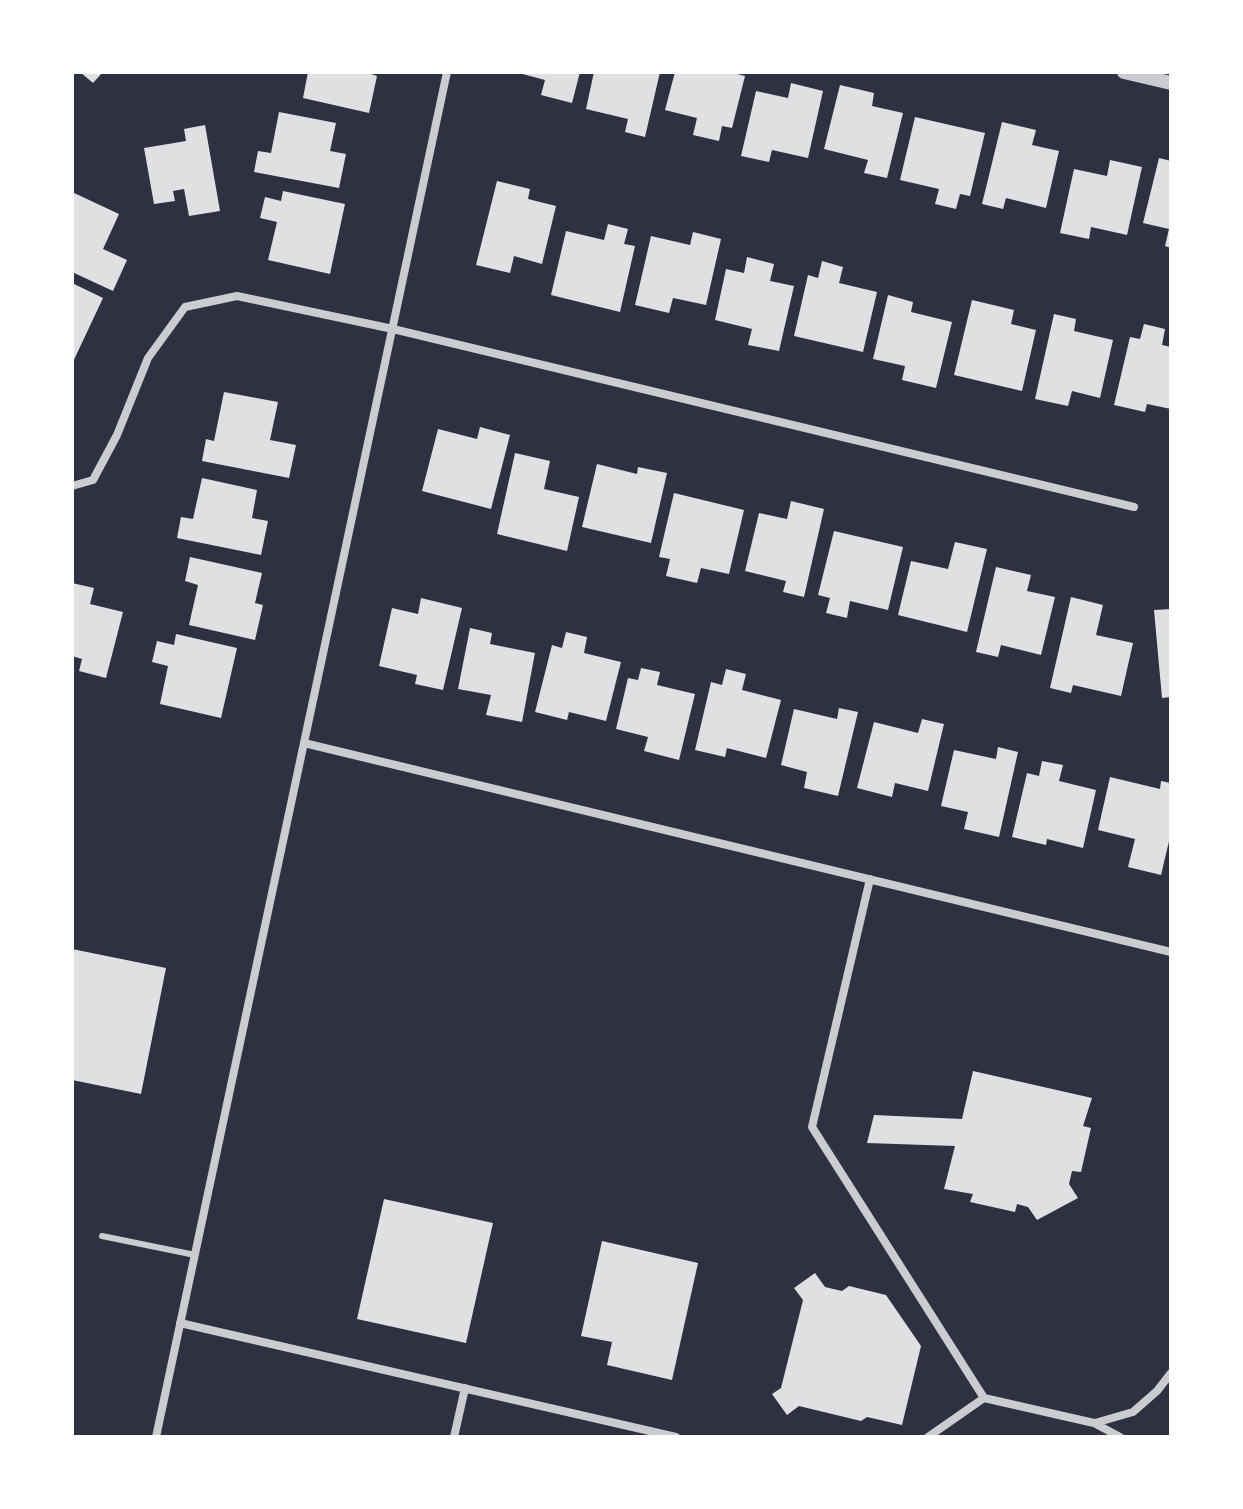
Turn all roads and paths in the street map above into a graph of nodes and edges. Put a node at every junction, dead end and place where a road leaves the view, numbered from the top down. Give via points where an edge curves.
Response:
1 (447, 72) edge
2 (1124, 72) edge
3 (1171, 83) edge
4 (393, 329) junction
5 (72, 486) edge
6 (1134, 507) dead end
7 (304, 743) junction
8 (870, 879) junction
9 (1171, 952) edge
10 (102, 1236) dead end
11 (195, 1255) junction
12 (180, 1323) junction
13 (1171, 1373) edge
14 (465, 1388) junction
15 (984, 1398) junction
16 (1094, 1423) junction
17 (156, 1437) edge
18 (454, 1437) edge
19 (676, 1437) edge
20 (928, 1437) edge
21 (1120, 1437) edge

1 - 4 street
2 - 3 street
4 - 5 street via 237,296 185,307 148,358 93,480
4 - 6 street
4 - 7 street
7 - 8 street
7 - 11 street
8 - 9 street
8 - 15 street via 812,1127
10 - 11 lane
11 - 12 street
12 - 14 street
12 - 17 street
13 - 16 street via 1133,1412
14 - 18 street
14 - 19 street
15 - 16 street
15 - 20 street
16 - 21 street

